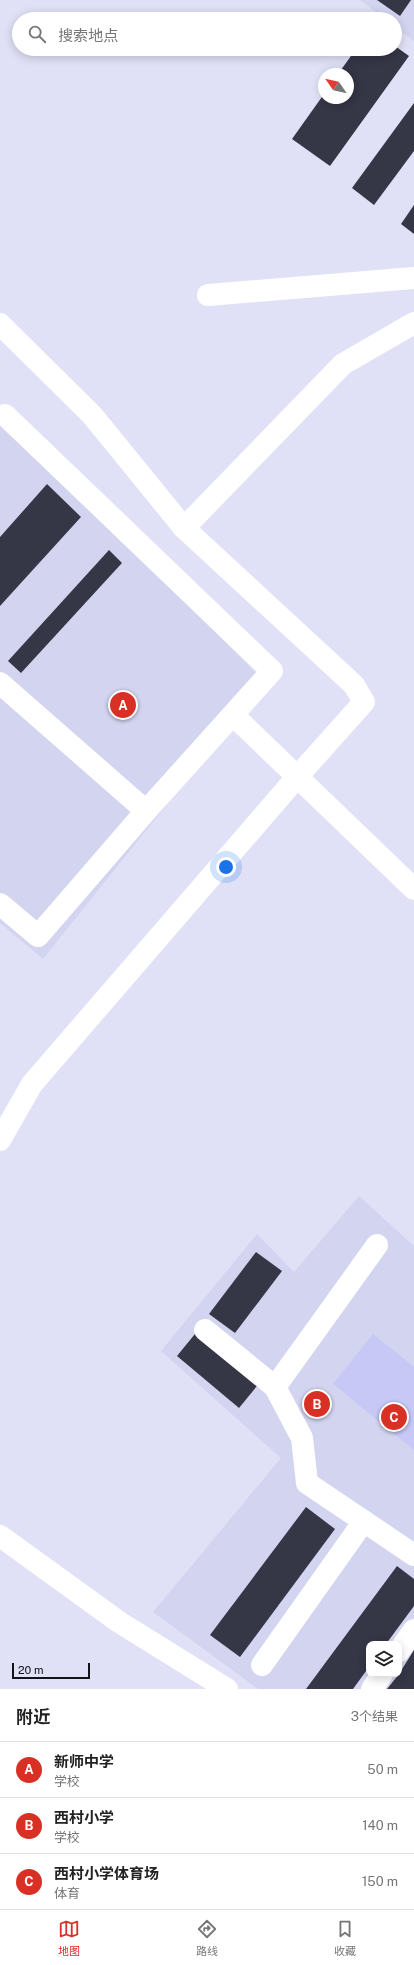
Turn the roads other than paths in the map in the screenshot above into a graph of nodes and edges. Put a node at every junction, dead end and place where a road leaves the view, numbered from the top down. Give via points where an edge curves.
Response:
1 (414, 278) edge
2 (208, 295) dead end
3 (0, 324) edge
4 (414, 324) edge
5 (2, 415) edge
6 (184, 528) junction
7 (0, 683) edge
8 (233, 715) junction
9 (297, 776) junction
10 (146, 811) junction
11 (414, 889) edge
12 (0, 904) edge
13 (0, 1140) edge
14 (378, 1245) dead end
15 (205, 1330) dead end
16 (275, 1387) junction
17 (364, 1521) junction
18 (0, 1536) edge
19 (414, 1555) edge
20 (414, 1630) edge
21 (402, 1647) edge
22 (262, 1665) dead end
23 (380, 1677) edge
24 (227, 1689) edge
25 (372, 1689) edge

1 - 2 street
3 - 6 street via 92,415
4 - 6 street via 343,364
5 - 8 street via 272,671
6 - 9 street via 354,685 364,702
7 - 10 street
8 - 9 street
8 - 10 street
9 - 11 street
9 - 13 street via 32,1084
10 - 12 street via 38,936
14 - 16 street
15 - 16 street
16 - 17 street via 302,1438 307,1483
17 - 19 street
17 - 22 street
18 - 24 street via 119,1622
20 - 21 street
23 - 25 street

